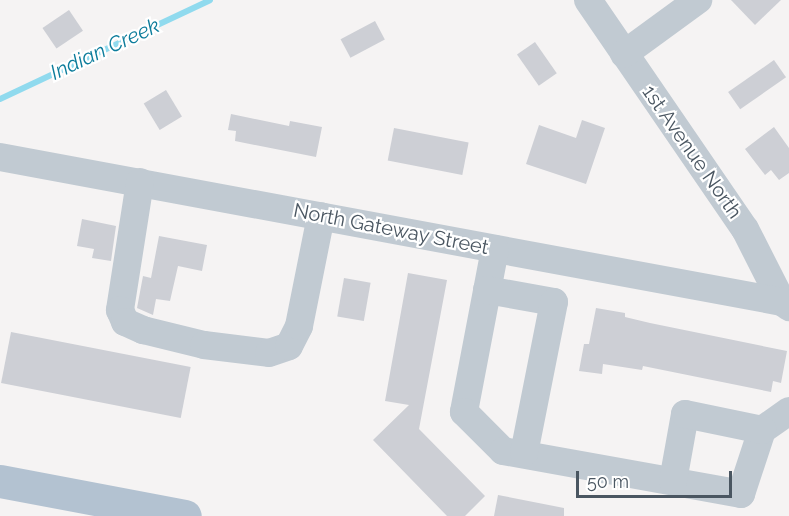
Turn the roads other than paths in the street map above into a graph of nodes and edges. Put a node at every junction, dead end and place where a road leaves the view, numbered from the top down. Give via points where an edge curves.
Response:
1 (588, 0) edge
2 (698, 0) edge
3 (624, 54) junction
4 (0, 157) edge
5 (140, 183) junction
6 (321, 216) junction
7 (495, 249) junction
8 (487, 290) junction
9 (785, 304) edge
10 (789, 411) edge
11 (762, 430) junction
12 (524, 453) junction
13 (0, 481) edge
14 (673, 481) junction
15 (185, 516) edge

1 - 3 street, 1st Avenue North
2 - 3 street
3 - 9 street, 1st Avenue North via 745,229
4 - 5 street, North Gateway Street
5 - 6 street, North Gateway Street
5 - 6 street via 120,310 124,322 204,345 269,353 289,346 308,294
6 - 7 street, North Gateway Street
7 - 8 street
7 - 9 street, North Gateway Street
8 - 12 street via 464,412 503,451
8 - 12 street via 554,302
10 - 11 street
11 - 14 street via 741,494
11 - 14 street via 685,414
12 - 14 street
13 - 15 main road

